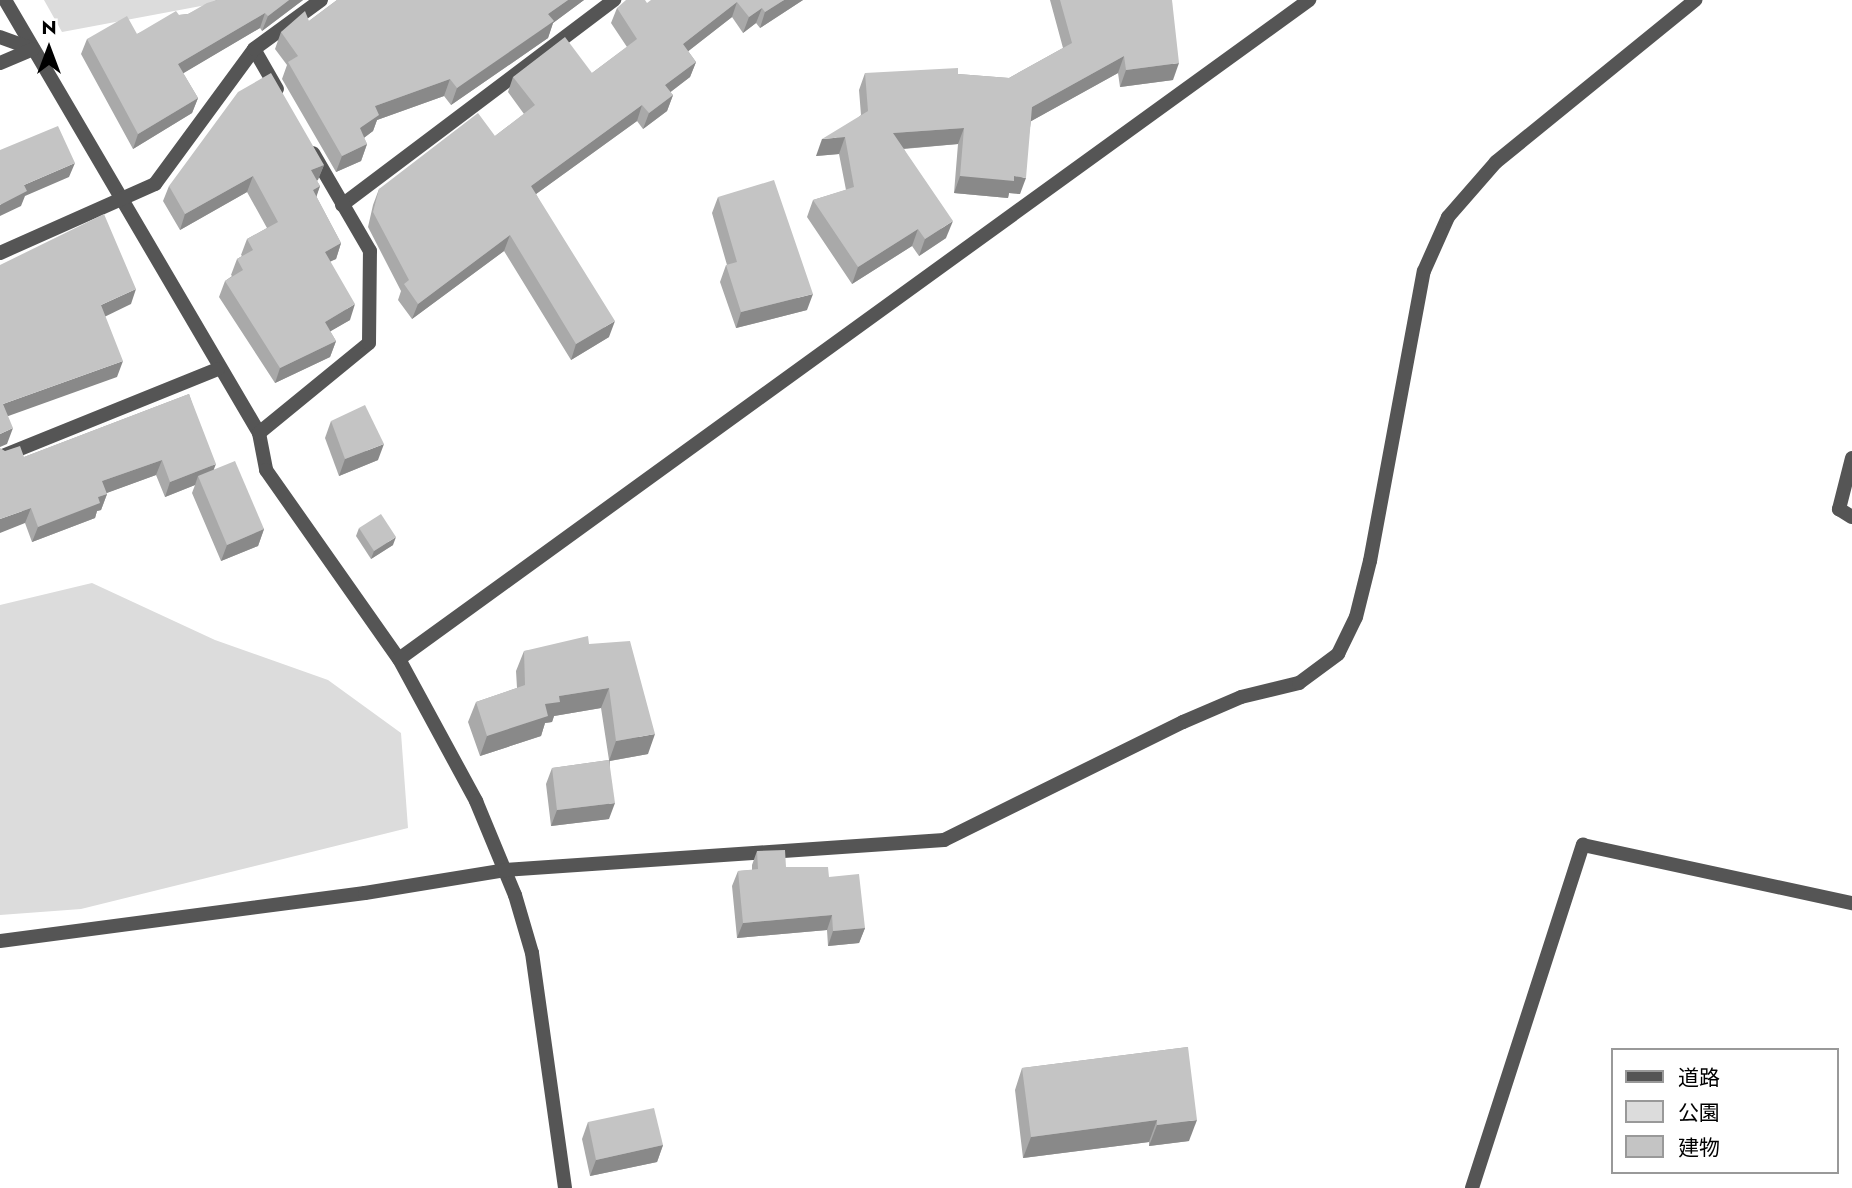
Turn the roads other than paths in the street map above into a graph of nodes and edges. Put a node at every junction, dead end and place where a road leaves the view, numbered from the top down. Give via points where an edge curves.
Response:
1 (5, 0) edge
2 (321, 0) edge
3 (614, 0) edge
4 (1308, 0) edge
5 (1695, 0) edge
6 (0, 37) edge
7 (33, 49) junction
8 (254, 50) junction
9 (0, 63) edge
10 (288, 109) edge
11 (302, 133) edge
12 (124, 199) junction
13 (342, 205) junction
14 (0, 253) edge
15 (218, 369) junction
16 (259, 433) junction
17 (0, 457) edge
18 (1852, 458) edge
19 (1852, 517) edge
20 (399, 659) junction
21 (505, 870) junction
22 (1852, 903) edge
23 (0, 942) edge
24 (565, 1188) edge
25 (1472, 1188) edge

1 - 7 street
2 - 8 street
3 - 13 street
4 - 20 street
5 - 21 street via 1496,162 1448,217 1423,271 1356,617 1338,654 1299,683 1218,707 944,840
6 - 7 street
7 - 9 street
7 - 12 street
8 - 10 street
8 - 12 street via 155,184
11 - 13 street
12 - 14 street
12 - 15 street
13 - 16 street via 370,251 369,343
15 - 16 street
15 - 17 street
16 - 20 street via 266,470
18 - 19 street via 1839,509
20 - 21 street via 476,801
21 - 23 street
21 - 24 street via 532,953
22 - 25 street via 1583,845

